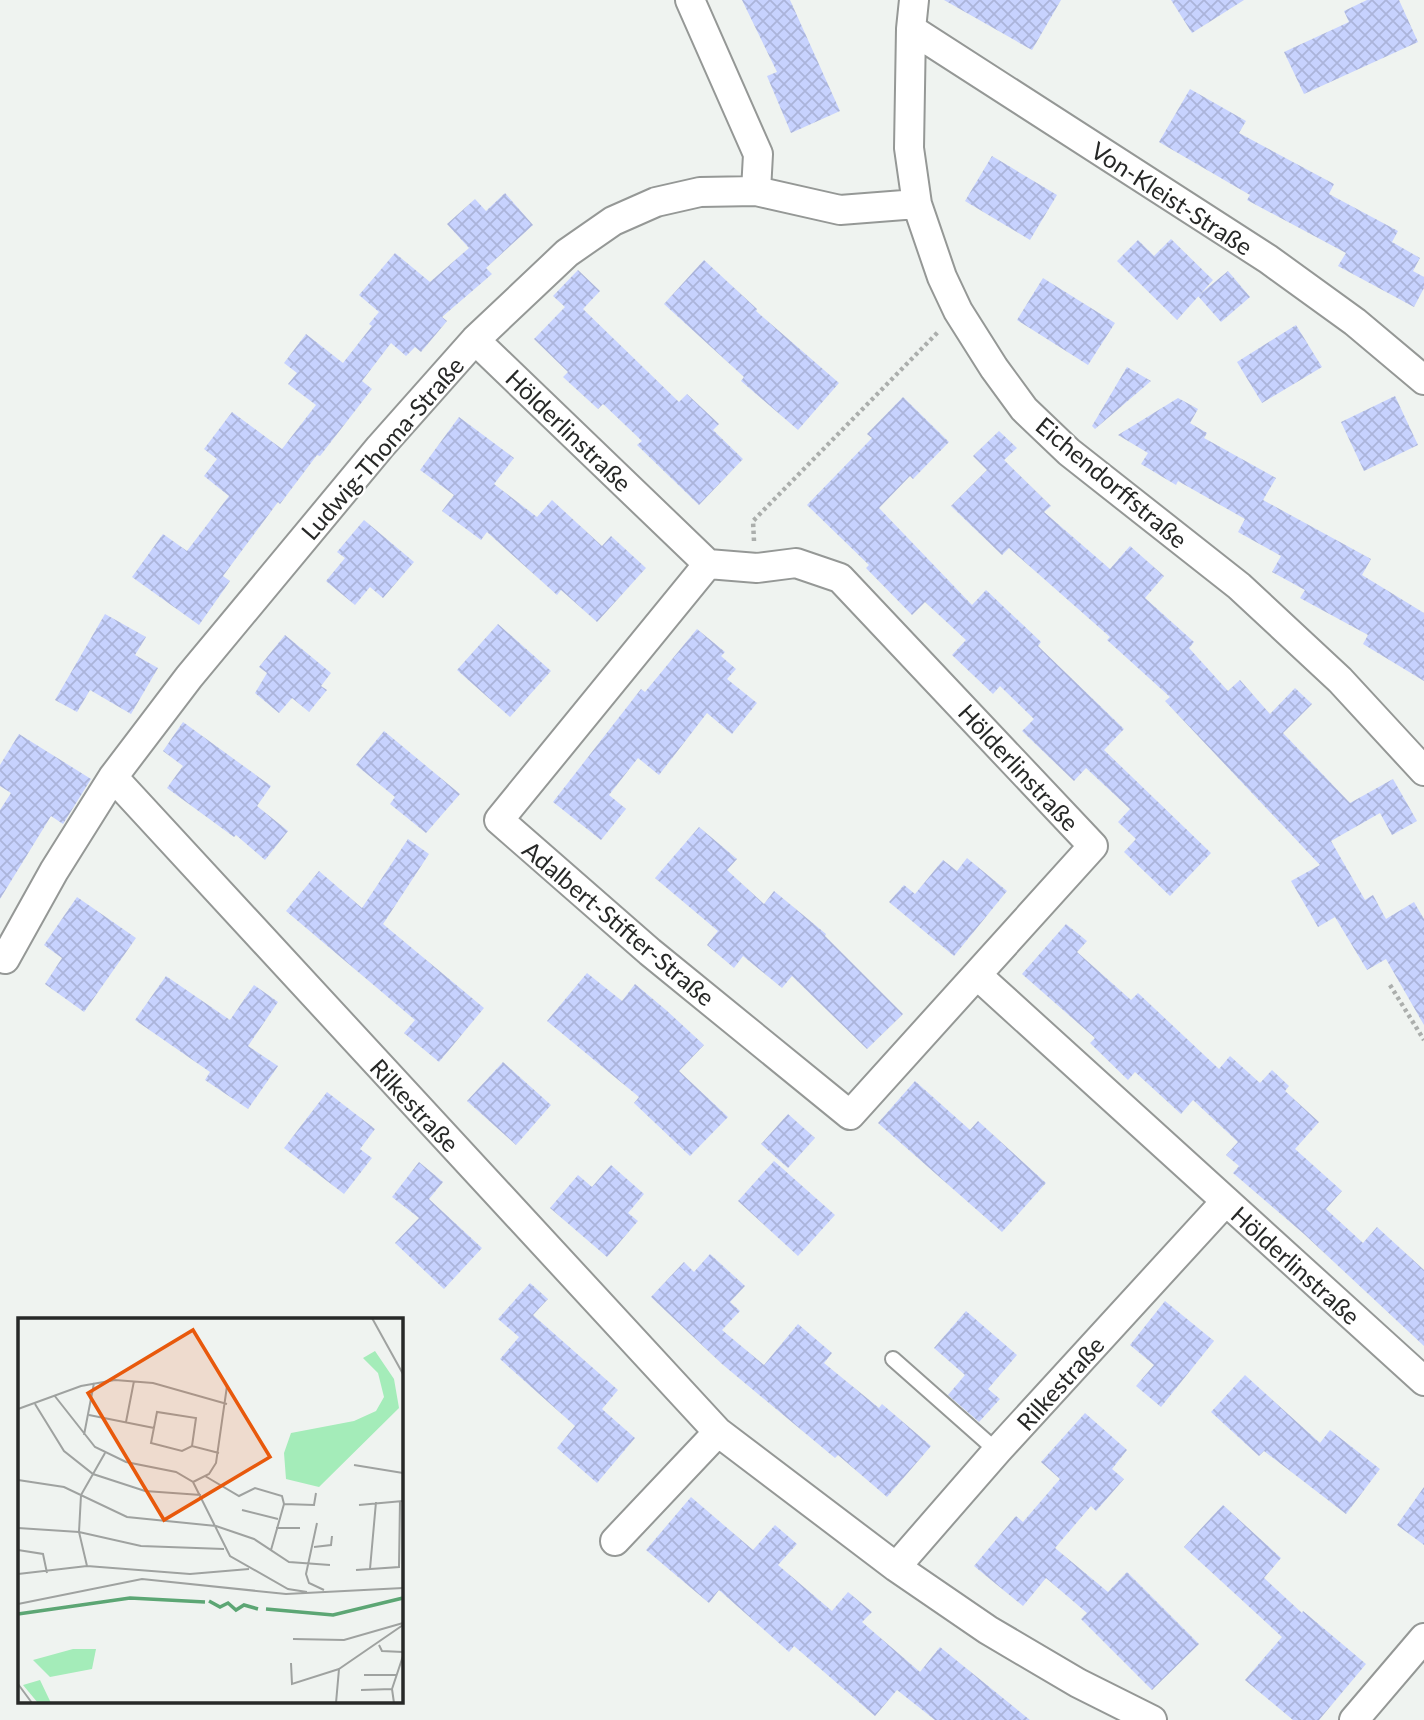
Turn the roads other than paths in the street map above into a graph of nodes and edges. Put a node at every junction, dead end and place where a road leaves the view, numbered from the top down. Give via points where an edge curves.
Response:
1 (690, 0) edge
2 (914, 0) edge
3 (911, 29) junction
4 (756, 191) junction
5 (917, 204) junction
6 (475, 340) junction
7 (1424, 380) edge
8 (708, 564) junction
9 (1424, 771) edge
10 (113, 777) junction
11 (5, 959) dead end
12 (977, 975) junction
13 (1226, 1201) junction
14 (893, 1359) dead end
15 (1424, 1381) edge
16 (718, 1432) junction
17 (997, 1451) junction
18 (615, 1541) dead end
19 (896, 1567) junction
20 (1424, 1638) edge
21 (1152, 1720) edge
22 (1354, 1720) edge

1 - 4 street via 758,154
2 - 3 street, Eichendorffstraße
3 - 5 street, Eichendorffstraße via 909,148
3 - 7 street, Von-Kleist-Straße via 1268,259 1355,322
4 - 5 street, Ludwig-Thoma-Straße via 840,210
4 - 6 street, Ludwig-Thoma-Straße via 700,192 656,202 613,221 567,253
5 - 9 street, Eichendorffstraße via 958,312 1024,409 1069,452 1239,586 1340,680
6 - 8 street, Hölderlinstraße
6 - 10 street, Ludwig-Thoma-Straße via 189,677
8 - 12 street, Hölderlinstraße via 757,568 796,563 840,578 1093,846
8 - 12 street, Adalbert-Stifter-Straße via 499,820 650,953 850,1115
10 - 11 street, Ludwig-Thoma-Straße
10 - 16 street, Rilkestraße
12 - 13 street, Hölderlinstraße
13 - 15 street, Hölderlinstraße
13 - 17 street, Rilkestraße
14 - 17 lane
16 - 18 street
16 - 19 street, Rilkestraße
17 - 19 street, Rilkestraße
19 - 21 street, Rilkestraße via 1021,1650
20 - 22 street

